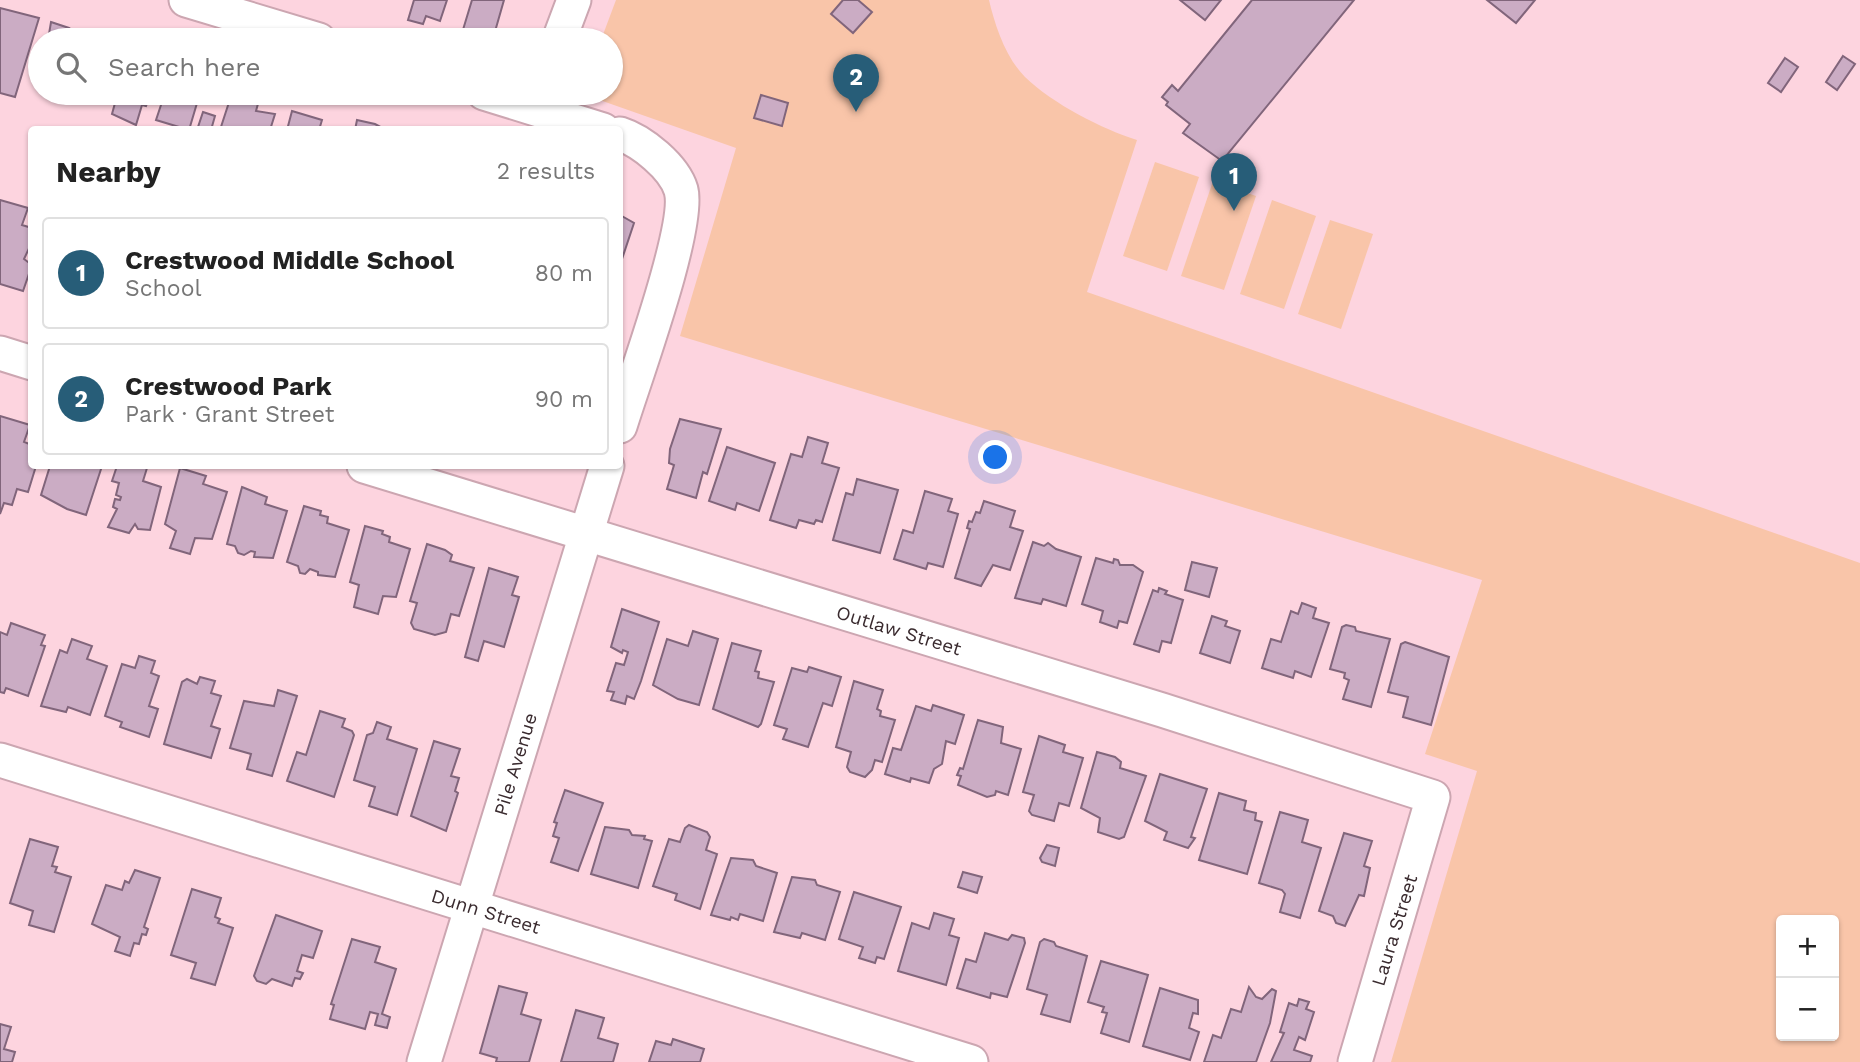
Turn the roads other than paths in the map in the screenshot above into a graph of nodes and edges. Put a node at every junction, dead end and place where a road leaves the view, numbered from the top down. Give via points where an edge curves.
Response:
1 (186, 0) edge
2 (574, 0) edge
3 (279, 28) edge
4 (564, 28) edge
5 (545, 105) edge
6 (594, 126) edge
7 (623, 135) edge
8 (0, 353) edge
9 (28, 362) edge
10 (623, 416) edge
11 (374, 469) edge
12 (606, 469) edge
13 (586, 534) junction
14 (0, 760) edge
15 (1433, 797) joint
16 (471, 906) junction
17 (424, 1062) edge
18 (971, 1062) edge
19 (1355, 1062) edge

1 - 3 street
2 - 4 street
5 - 6 street
7 - 10 street via 660,159 681,190 680,229
8 - 9 street
11 - 13 street, Outlaw Street
12 - 13 street, Pile Avenue
13 - 15 street, Outlaw Street
13 - 16 street, Pile Avenue
14 - 16 street, Dunn Street
15 - 19 street, Laura Street
16 - 17 street, Pile Avenue
16 - 18 street, Dunn Street

